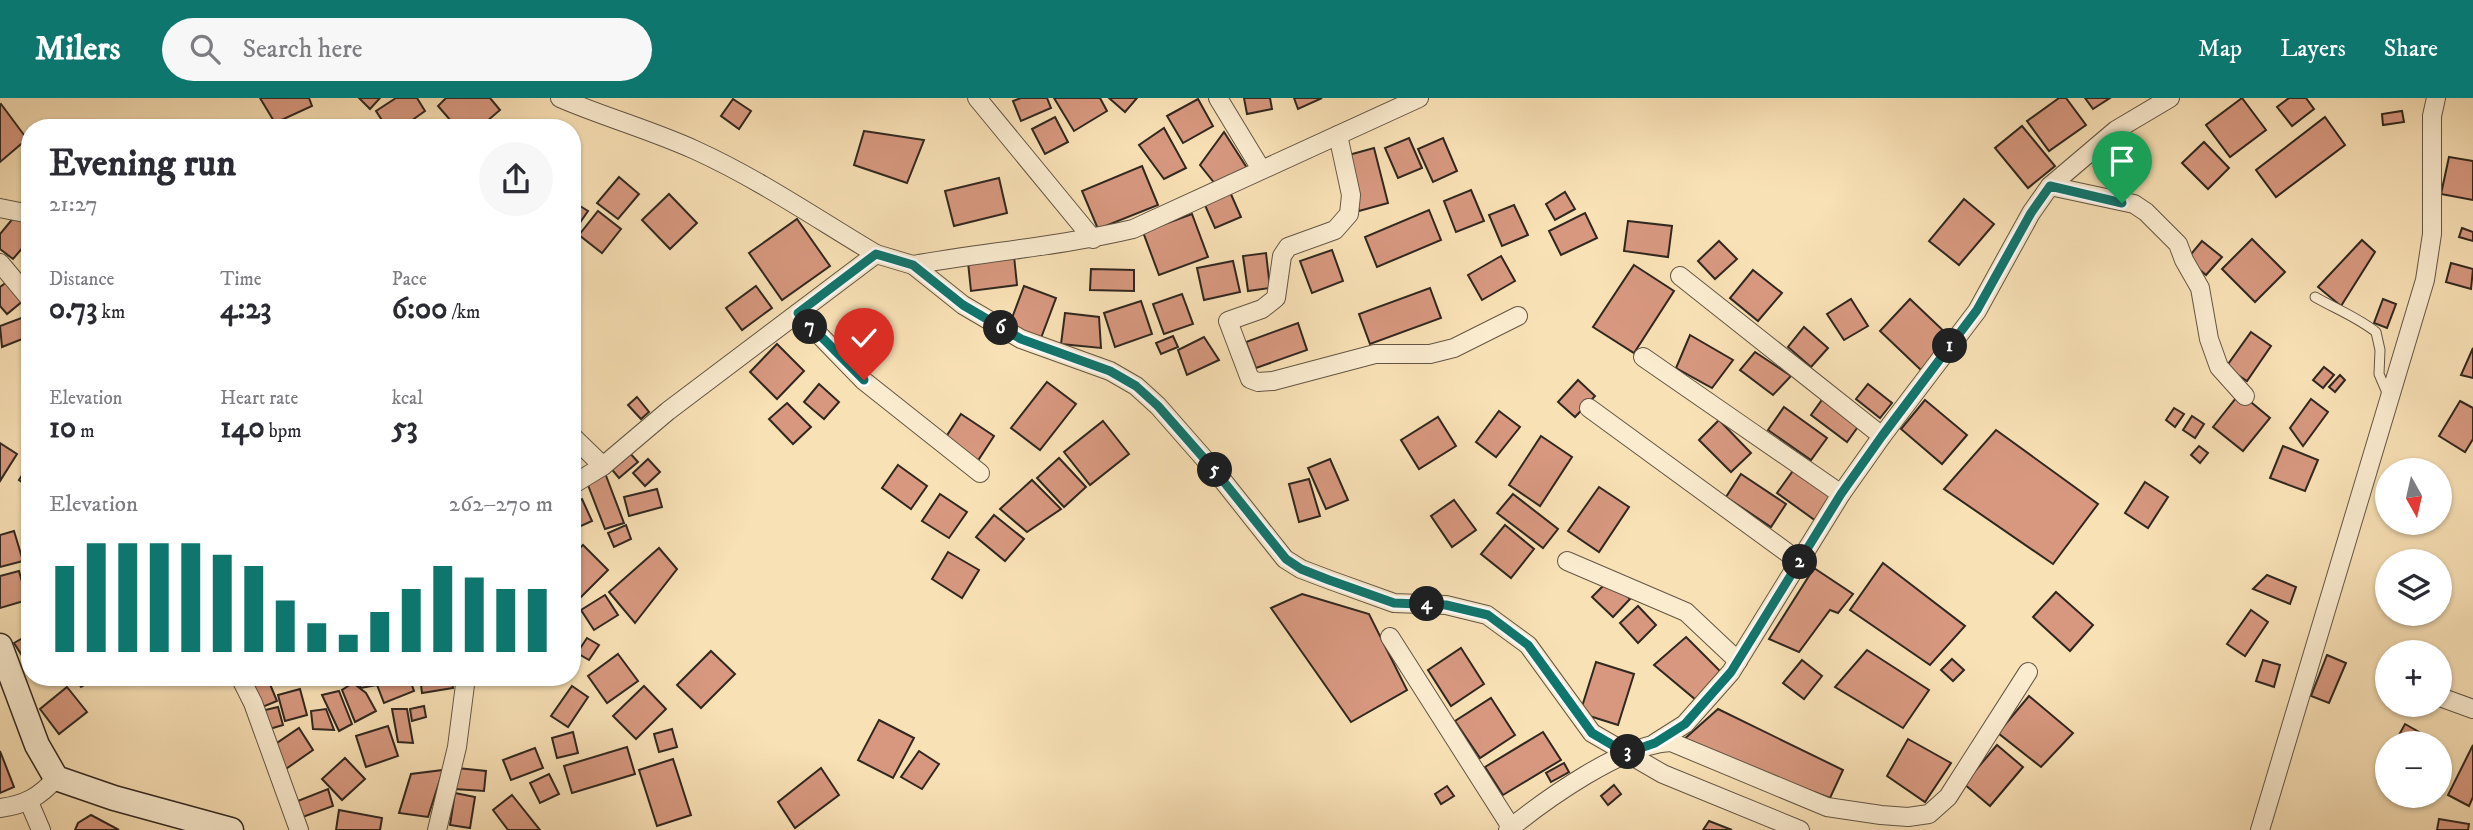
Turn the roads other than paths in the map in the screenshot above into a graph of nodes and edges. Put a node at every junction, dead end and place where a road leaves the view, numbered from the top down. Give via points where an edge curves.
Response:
1 (560, 98) edge
2 (977, 98) edge
3 (1217, 98) edge
4 (1419, 98) edge
5 (2170, 98) edge
6 (2436, 98) edge
7 (1338, 135) junction
8 (1261, 169) junction
9 (2050, 186) junction
10 (21, 202) edge
11 (2, 209) edge
12 (21, 212) edge
13 (1093, 239) junction
14 (876, 254) junction
15 (0, 263) edge
16 (913, 265) junction
17 (1680, 276) dead end
18 (21, 288) edge
19 (2315, 297) dead end
20 (798, 313) junction
21 (1518, 316) dead end
22 (1643, 356) dead end
23 (2245, 396) dead end
24 (2390, 400) junction
25 (1589, 408) dead end
26 (1882, 436) junction
27 (581, 445) edge
28 (603, 466) junction
29 (980, 473) dead end
30 (581, 479) edge
31 (1841, 494) junction
32 (1567, 561) dead end
33 (1800, 562) junction
34 (1391, 637) dead end
35 (0, 646) edge
36 (1738, 661) junction
37 (2028, 673) dead end
38 (244, 686) edge
39 (465, 686) edge
40 (2452, 701) edge
41 (2473, 709) edge
42 (1655, 743) junction
43 (1626, 753) junction
44 (56, 778) junction
45 (29, 802) junction
46 (0, 808) edge
47 (1510, 829) edge
48 (41, 830) edge
49 (231, 830) edge
50 (299, 830) edge
51 (437, 830) edge
52 (1800, 830) edge
53 (2260, 830) edge

1 - 14 street via 721,162
2 - 13 street
3 - 8 street
4 - 7 street
5 - 9 street via 2116,130
6 - 24 street via 2429,260
7 - 8 street
7 - 21 street via 1351,195 1346,220 1335,230 1288,247 1282,256 1276,299 1228,321 1250,379 1288,378 1375,354 1430,354 1454,348
8 - 13 street via 1133,229
9 - 23 street via 2134,204 2178,244 2200,288 2219,367
9 - 26 street via 1977,310
10 - 11 street
11 - 12 street
13 - 16 street
14 - 16 street
14 - 20 street
15 - 18 street
16 - 43 street via 963,305 1021,339 1110,371 1136,386 1216,472 1286,559 1301,569 1394,603 1446,605 1488,615 1528,645 1592,733
17 - 26 street
19 - 24 lane via 2376,332 2379,374
20 - 28 street
20 - 29 street via 864,380
22 - 31 street
24 - 53 street
25 - 33 street
26 - 31 street
27 - 28 street
28 - 30 street
31 - 33 street
32 - 36 street via 1686,612
33 - 36 street
34 - 47 street
35 - 44 main road via 37,745
36 - 42 street via 1685,724
37 - 42 street via 1948,797 1929,814 1881,816 1827,807 1671,742
38 - 50 street
39 - 51 street via 457,747
40 - 41 street
42 - 43 street
43 - 47 street
43 - 52 street via 1663,774
44 - 45 street
44 - 49 main road
45 - 46 street
45 - 48 street

